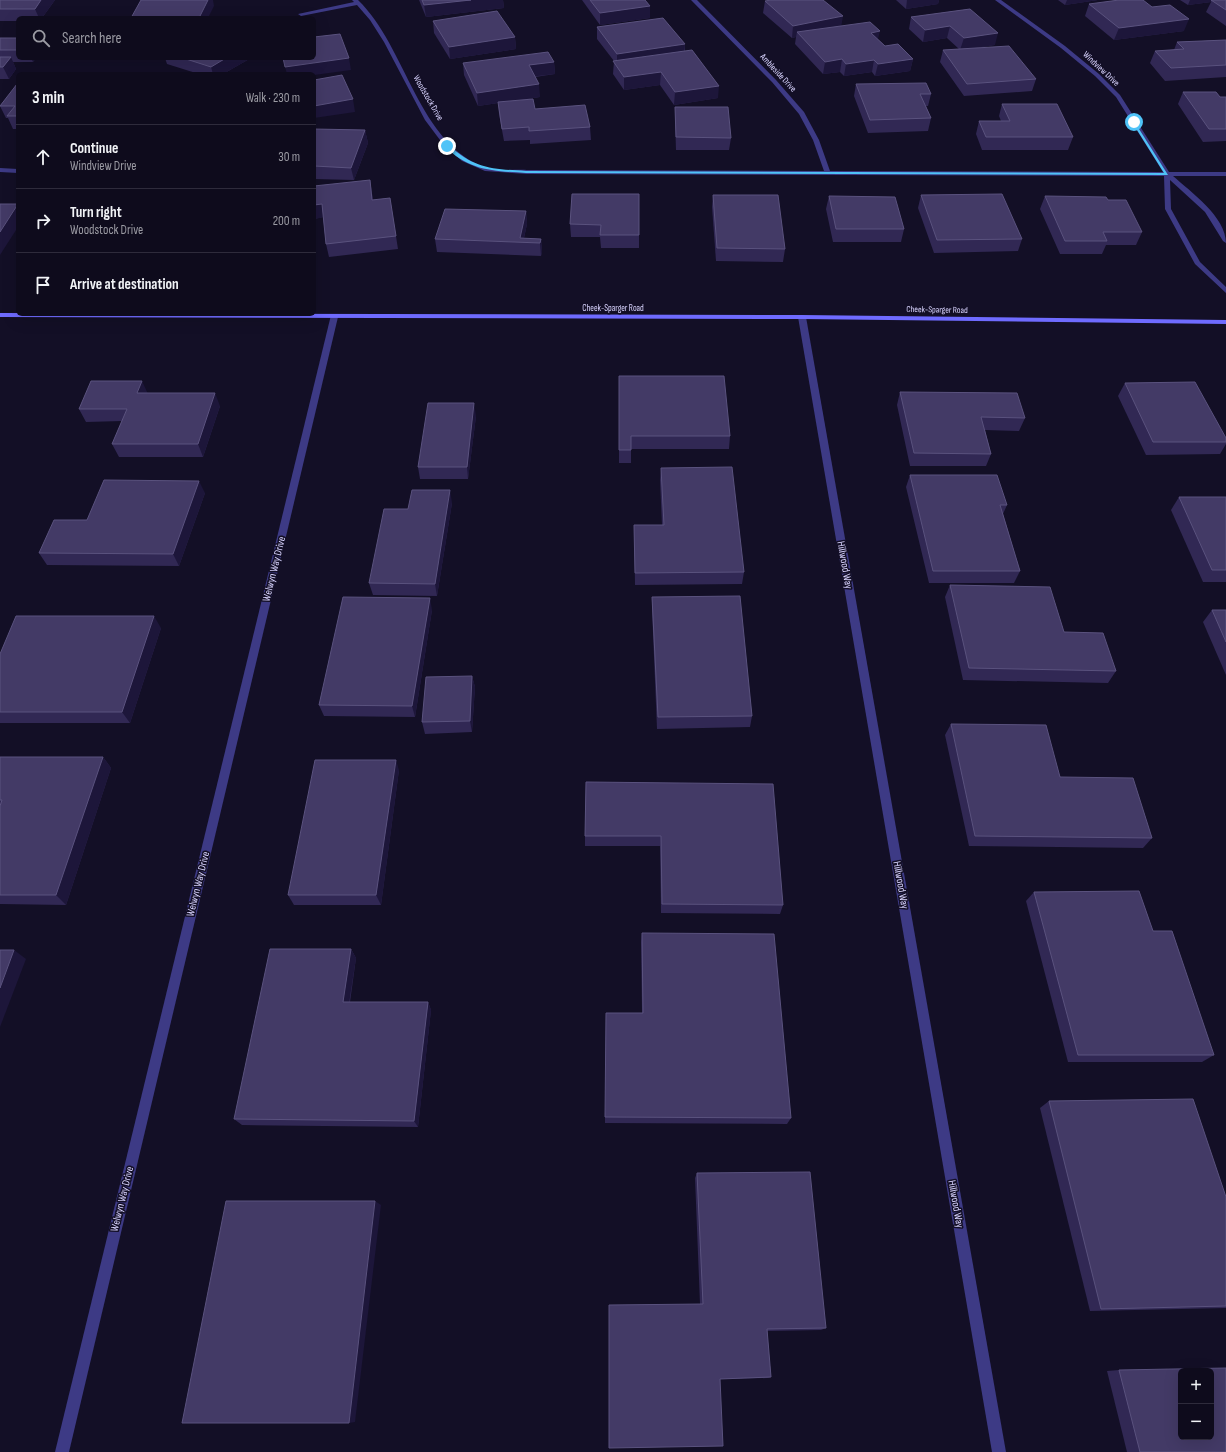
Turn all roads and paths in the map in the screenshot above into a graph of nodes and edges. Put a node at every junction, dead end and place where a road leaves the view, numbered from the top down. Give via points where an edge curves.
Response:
1 (694, 0) edge
2 (998, 0) edge
3 (357, 1) edge
4 (301, 14) dead end
5 (0, 170) edge
6 (16, 171) edge
7 (828, 173) junction
8 (1166, 174) junction
9 (1226, 174) edge
10 (1226, 241) edge
11 (1226, 291) edge
12 (0, 315) edge
13 (16, 315) edge
14 (167, 316) edge
15 (334, 317) junction
16 (802, 317) junction
17 (1226, 322) edge
18 (62, 1452) edge
19 (999, 1452) edge

1 - 7 street, Ambleside Drive via 802,113 816,140
2 - 8 street, Windview Drive via 1064,47 1118,96
3 - 4 street, Woodstock Drive
3 - 7 street, Woodstock Drive via 374,21 429,120 447,146 460,158 487,170
5 - 6 street
7 - 8 street, Woodstock Drive
8 - 9 street, Woodstock Drive
8 - 10 street, Windview Drive via 1208,211
8 - 11 street, Windview Drive via 1168,209 1197,263
12 - 13 main road, Cheek-Sparger Road
14 - 15 main road, Cheek-Sparger Road
15 - 16 main road, Cheek-Sparger Road
15 - 18 street, Welwyn Way Drive
16 - 17 main road, Cheek-Sparger Road
16 - 19 street, Hillwood Way

